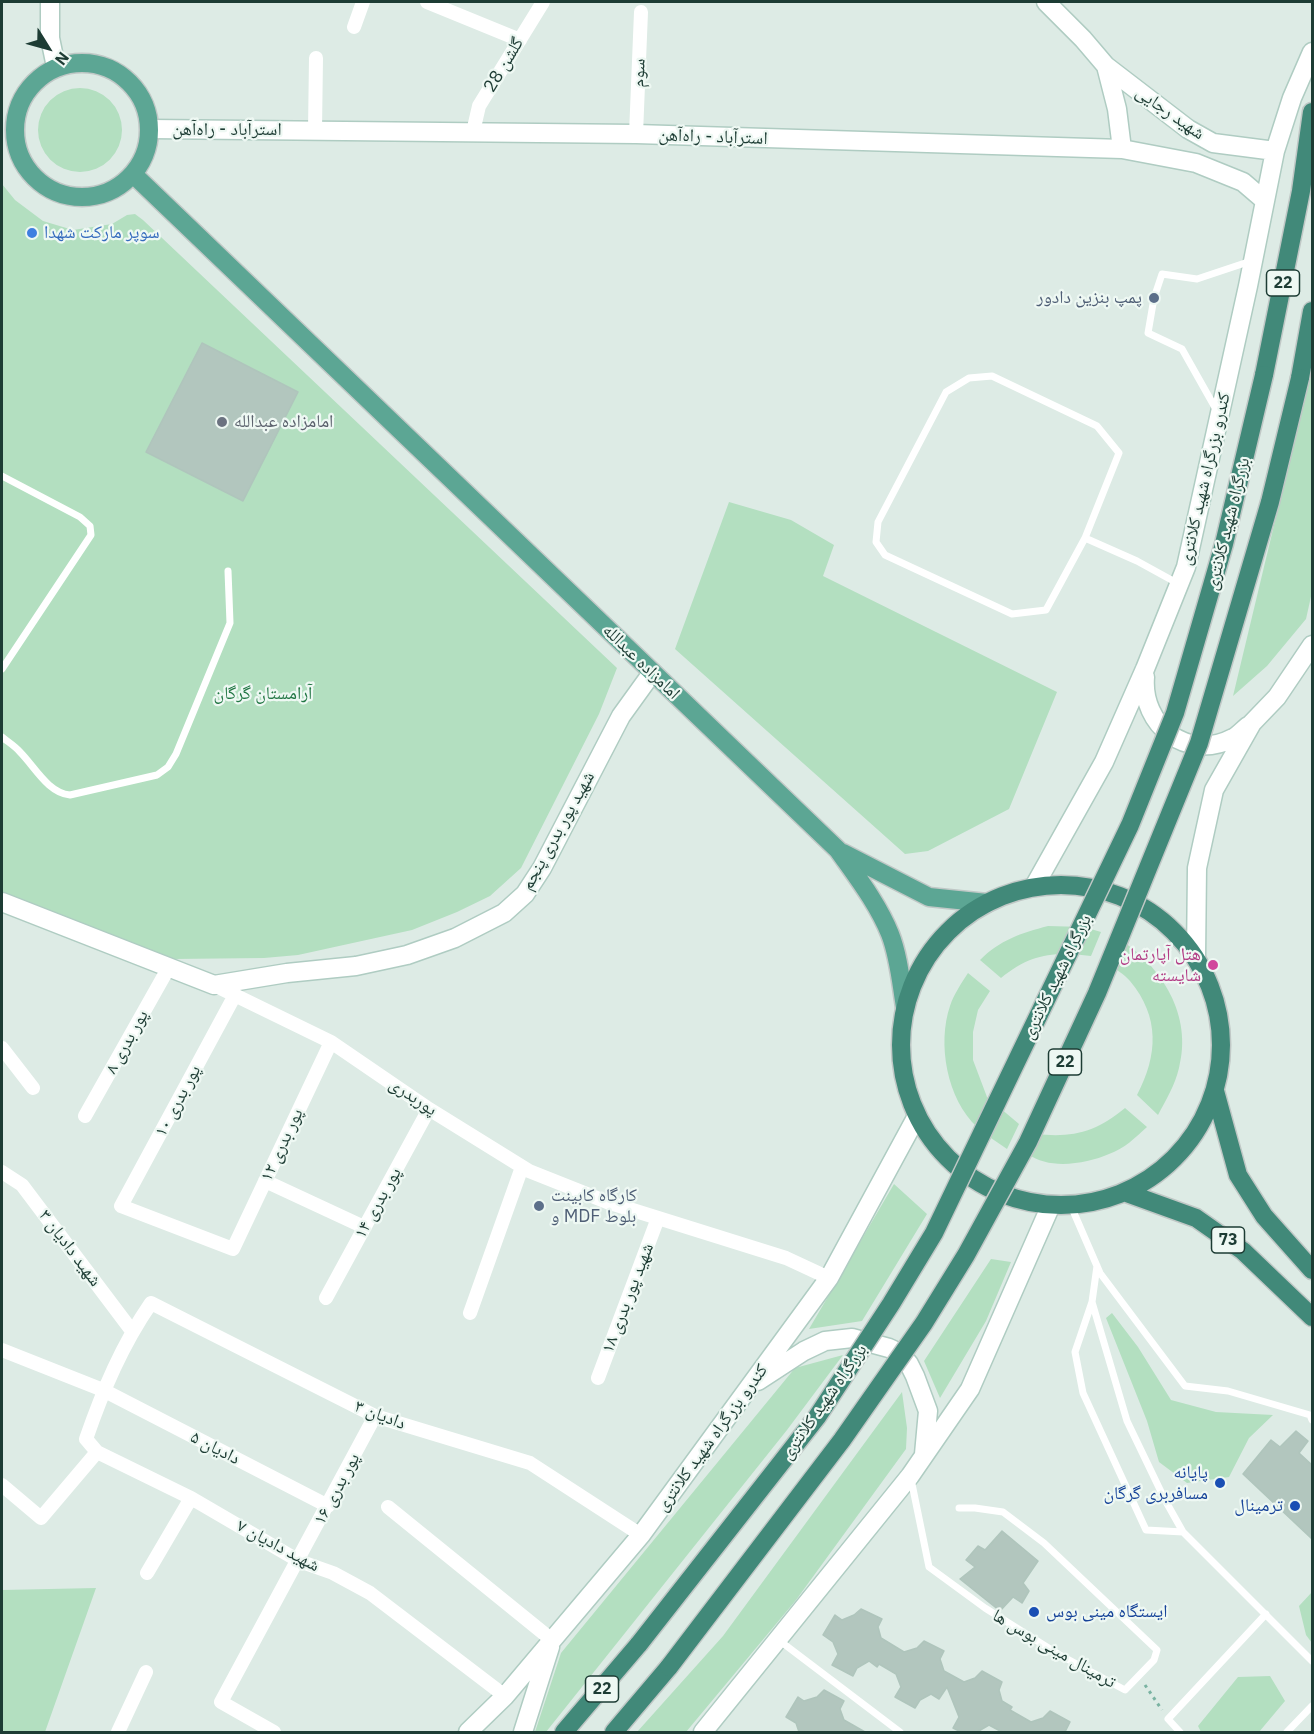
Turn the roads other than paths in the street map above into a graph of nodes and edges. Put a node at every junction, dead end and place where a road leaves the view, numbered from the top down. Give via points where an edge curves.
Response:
1 (50, 2) edge
2 (363, 2) edge
3 (427, 2) edge
4 (543, 2) edge
5 (1046, 2) edge
6 (641, 12) dead end
7 (354, 27) dead end
8 (520, 40) junction
9 (1312, 52) edge
10 (316, 58) dead end
11 (1106, 66) junction
12 (56, 67) junction
13 (1312, 112) edge
14 (150, 129) junction
15 (8, 130) edge
16 (315, 130) junction
17 (473, 132) junction
18 (636, 134) junction
19 (1204, 138) junction
20 (1122, 148) junction
21 (1275, 151) junction
22 (1196, 163) junction
23 (133, 174) junction
24 (1264, 200) junction
25 (1253, 260) junction
26 (1312, 311) edge
27 (1219, 416) junction
28 (2, 476) edge
29 (1084, 538) junction
30 (228, 571) dead end
31 (1179, 584) junction
32 (1312, 645) edge
33 (2, 669) edge
34 (1145, 669) junction
35 (652, 673) junction
36 (1252, 723) junction
37 (2, 737) edge
38 (838, 850) junction
39 (1035, 885) junction
40 (2, 902) edge
41 (987, 903) junction
42 (1196, 958) junction
43 (169, 967) junction
44 (214, 985) junction
45 (235, 995) junction
46 (905, 1007) junction
47 (331, 1042) junction
48 (2, 1048) edge
49 (33, 1088) dead end
50 (1215, 1091) junction
51 (429, 1109) junction
52 (85, 1116) dead end
53 (917, 1116) junction
54 (522, 1167) junction
55 (2, 1172) edge
56 (265, 1181) junction
57 (1124, 1192) junction
58 (1051, 1205) junction
59 (1071, 1206) junction
60 (658, 1218) junction
61 (364, 1227) junction
62 (233, 1249) joint
63 (1097, 1266) junction
64 (1312, 1270) edge
65 (829, 1278) junction
66 (326, 1298) dead end
67 (1092, 1302) junction
68 (470, 1313) dead end
69 (1312, 1317) edge
70 (132, 1331) junction
71 (2, 1350) edge
72 (598, 1378) dead end
73 (750, 1386) junction
74 (103, 1390) junction
75 (1312, 1415) edge
76 (375, 1416) junction
77 (97, 1452) junction
78 (924, 1455) junction
79 (910, 1476) junction
80 (2, 1485) edge
81 (191, 1498) junction
82 (328, 1506) junction
83 (388, 1507) dead end
84 (959, 1508) dead end
85 (1183, 1532) junction
86 (640, 1535) junction
87 (299, 1561) junction
88 (147, 1573) dead end
89 (1266, 1614) junction
90 (778, 1639) junction
91 (552, 1640) junction
92 (1312, 1661) edge
93 (146, 1672) dead end
94 (505, 1696) junction
95 (1312, 1706) edge
96 (118, 1732) edge
97 (274, 1732) edge
98 (468, 1732) edge
99 (523, 1732) edge
100 (564, 1732) edge
101 (614, 1732) edge
102 (703, 1732) edge
103 (900, 1732) edge
104 (1180, 1732) edge
105 (1287, 1732) edge

1 - 12 main road via 50,38
2 - 7 street
3 - 8 street
4 - 8 street, گلشن 28
5 - 11 main road, شهید رجایی
6 - 18 street, سوم
8 - 17 street, گلشن 28 via 480,106
9 - 21 main road, کندرو بزرگراه شهید کلانتری / 22
10 - 16 street
11 - 19 main road, شهید رجایی
11 - 20 main road, شهید رجایی
12 - 14 main road via 74,62 93,63 119,73 139,93
12 - 15 main road via 26,93
13 - 100 highway, بزرگراه شهید کلانتری / 22, bridge via 1301,191 1264,375 1224,544 1175,713 1130,825 939,1223 891,1304 817,1417 639,1644
14 - 16 main road, استرآباد - راه‌آهن
14 - 23 main road via 142,161
15 - 23 main road via 27,168 44,186 58,193 74,197 106,193
16 - 17 main road, استرآباد - راه‌آهن
17 - 18 main road, استرآباد - راه‌آهن
18 - 20 main road, استرآباد - راه‌آهن
19 - 21 main road, شهید رجایی via 1213,143
19 - 22 main road
20 - 22 main road, استرآباد - راه‌آهن
21 - 24 main road, کندرو بزرگراه شهید کلانتری / 22
22 - 24 main road, استرآباد - راه‌آهن via 1243,182
23 - 35 main road, امامزاده عبدالله
24 - 25 main road, کندرو بزرگراه شهید کلانتری / 22
25 - 27 main road, کندرو بزرگراه شهید کلانتری / 22
25 - 27 lane via 1197,279 1162,274 1154,298 1148,333 1182,349
26 - 101 highway, بزرگراه شهید کلانتری / 22, bridge via 1270,502 1198,743 1097,993 1028,1142 924,1323 842,1440
27 - 31 main road, کندرو بزرگراه شهید کلانتری / 22
28 - 33 lane via 80,517 90,526 91,535
29 - 29 lane via 1046,610 1012,614 885,555 876,542 878,522 946,392 969,378 992,376 1096,426 1119,453
29 - 31 lane
30 - 37 lane via 230,623 168,767 157,775 61,794
31 - 34 main road, کندرو بزرگراه شهید کلانتری / 22
32 - 36 main road via 1277,697
34 - 36 main road via 1147,704 1167,733 1188,743 1211,745 1234,738
34 - 39 main road, کندرو بزرگراه شهید کلانتری / 22 via 1104,762
35 - 38 main road, امامزاده عبدالله
35 - 44 main road, شهید پور بدری پنجم via 621,716 542,868 525,894 504,913 455,938 407,955 356,966 287,972
36 - 42 main road via 1214,790 1197,868
38 - 41 main road, امامزاده عبدالله via 929,897
38 - 46 main road, امامزاده عبدالله via 890,934
39 - 41 highway
39 - 42 highway via 1096,888 1165,922
40 - 43 main road, پوربدری
41 - 46 highway via 937,943 913,983
42 - 50 highway via 1212,989 1220,1020 1221,1061
43 - 44 main road, پوربدری
43 - 52 street, پور بدری ۸
44 - 45 street, پوربدری
45 - 47 street, پوربدری
45 - 62 street, پور بدری ۱۰ via 121,1206
46 - 53 highway via 902,1070
47 - 51 street, پوربدری
47 - 56 street, پور بدری ۱۲
48 - 49 street
50 - 57 highway via 1196,1131 1171,1162
50 - 64 highway, 73 via 1238,1175 1264,1216
51 - 54 street, پوربدری
51 - 61 street, پور بدری ۱۴
53 - 58 highway via 941,1152 981,1185 1001,1195
53 - 65 main road, کندرو بزرگراه شهید کلانتری
54 - 60 street, پوربدری
54 - 68 street
55 - 70 street, ۳ شهید دادیان via 22,1185
56 - 61 street
56 - 62 street, پور بدری ۱۲
57 - 59 highway
57 - 69 highway, 73 via 1196,1218 1243,1251
58 - 59 highway
58 - 78 main road via 970,1389
59 - 63 lane
60 - 65 street, پوربدری via 786,1258
60 - 72 street, شهید پور بدری ۱۸
61 - 66 street, پور بدری ۱۴
63 - 67 lane
63 - 75 lane via 1185,1386 1228,1391
65 - 73 main road, کندرو بزرگراه شهید کلانتری
67 - 85 lane via 1127,1421
67 - 85 lane via 1075,1352 1083,1393 1146,1530
70 - 74 street
70 - 76 street, دادیان ۳ via 152,1303
71 - 74 street, دادیان ۵
73 - 78 main road via 825,1341 852,1338 889,1348 909,1364 928,1412
73 - 86 main road, کندرو بزرگراه شهید کلانتری
74 - 77 street via 86,1439
74 - 82 street, دادیان ۵
76 - 82 street, پور بدری ۱۶
76 - 86 street, دادیان ۳ via 530,1463
77 - 80 street via 41,1518
77 - 81 street, شهید دادیان ۷
78 - 79 main road
79 - 84 lane, ترمینال مینی بوس ها via 929,1567 1058,1654 1125,1690 1154,1660 1157,1650 1044,1543 1003,1512
79 - 90 main road
81 - 87 street, شهید دادیان ۷
81 - 88 street
82 - 87 street, پور بدری ۱۶
83 - 91 street
85 - 89 lane
86 - 91 main road, کندرو بزرگراه شهید کلانتری
87 - 94 street, شهید دادیان ۷ via 370,1593
87 - 97 street, پور بدری ۱۶ via 221,1702
89 - 92 lane
89 - 104 lane via 1168,1719
90 - 102 main road
90 - 103 lane
91 - 94 main road, کندرو بزرگراه شهید کلانتری
91 - 99 main road
93 - 96 street
94 - 98 main road, کندرو بزرگراه شهید کلانتری
95 - 105 lane

